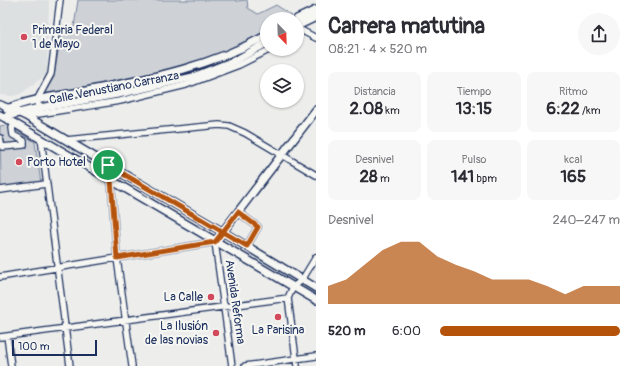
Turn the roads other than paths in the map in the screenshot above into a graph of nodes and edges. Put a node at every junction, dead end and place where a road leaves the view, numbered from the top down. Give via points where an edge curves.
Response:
1 (60, 0) edge
2 (316, 10) edge
3 (304, 16) edge
4 (316, 17) edge
5 (304, 25) edge
6 (304, 31) edge
7 (316, 38) edge
8 (260, 39) edge
9 (260, 48) edge
10 (260, 54) edge
11 (0, 104) edge
12 (38, 104) junction
13 (9, 108) junction
14 (316, 110) edge
15 (18, 113) junction
16 (1, 115) edge
17 (26, 116) junction
18 (15, 123) junction
19 (0, 138) edge
20 (41, 138) junction
21 (66, 140) junction
22 (281, 155) junction
23 (108, 165) junction
24 (102, 175) junction
25 (316, 175) edge
26 (111, 180) junction
27 (46, 184) junction
28 (0, 190) edge
29 (238, 212) junction
30 (223, 232) junction
31 (215, 242) junction
32 (247, 246) junction
33 (316, 257) edge
34 (117, 258) junction
35 (57, 268) junction
36 (0, 277) edge
37 (302, 280) junction
38 (293, 287) junction
39 (316, 288) edge
40 (288, 298) junction
41 (316, 300) edge
42 (224, 307) junction
43 (126, 320) junction
44 (65, 328) junction
45 (7, 336) junction
46 (0, 337) edge
47 (316, 356) edge
48 (296, 359) junction
49 (11, 366) edge
50 (70, 366) edge
51 (132, 366) edge
52 (232, 366) edge
53 (245, 366) edge
54 (297, 366) edge

1 - 12 street via 51,74
2 - 3 main road
4 - 5 main road
6 - 7 street
8 - 12 main road via 203,64
9 - 12 main road via 194,77 118,94
10 - 17 street, Calle Venustiano Carranza via 186,86 120,101
11 - 13 street
12 - 13 main road
12 - 15 main road
13 - 15 main road
13 - 16 main road
14 - 22 main road
15 - 16 main road
15 - 17 main road
16 - 18 main road
17 - 21 main road
18 - 19 street via 12,128 13,135 24,141 24,145 2,146
18 - 20 main road
20 - 24 main road
20 - 27 street
21 - 22 street via 220,125 245,133
21 - 23 main road
22 - 25 street
22 - 29 main road
23 - 24 main road
23 - 30 main road
24 - 26 main road
26 - 31 main road
26 - 34 street
27 - 28 street
27 - 35 street
29 - 30 main road
29 - 32 street via 258,227
30 - 31 main road
30 - 32 main road
31 - 34 street
31 - 38 main road
31 - 42 street, Avenida Reforma
32 - 37 main road
33 - 37 street
34 - 35 street
34 - 43 street
35 - 36 street
35 - 44 street
37 - 38 street
37 - 39 main road
38 - 40 street
38 - 41 main road
40 - 42 street
40 - 48 street
42 - 43 street
42 - 52 street, Avenida Reforma
43 - 44 street
43 - 51 street
44 - 45 street
44 - 50 street
45 - 46 street
45 - 49 street
47 - 48 street
48 - 53 street
48 - 54 street

